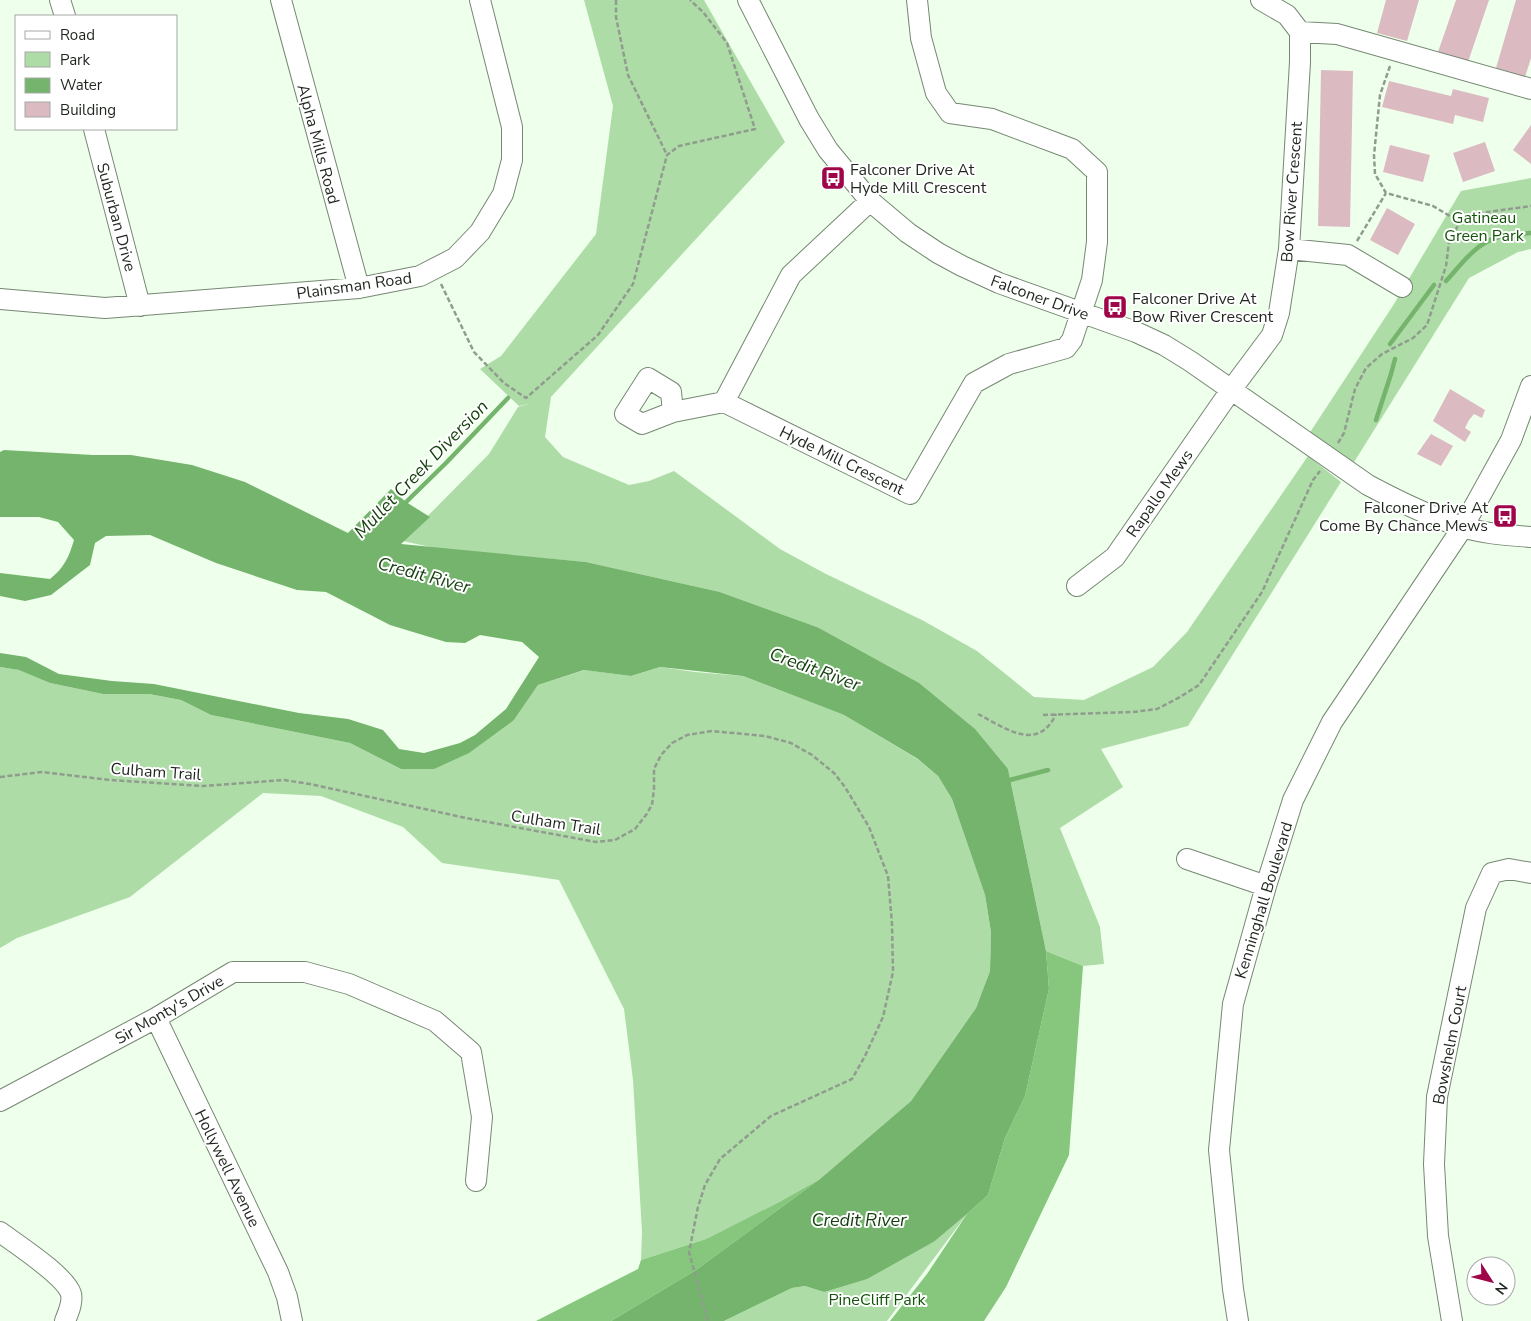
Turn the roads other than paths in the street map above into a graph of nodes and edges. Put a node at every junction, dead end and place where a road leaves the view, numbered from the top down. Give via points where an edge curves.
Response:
1 (60, 0) edge
2 (281, 0) edge
3 (480, 0) edge
4 (748, 0) edge
5 (917, 0) edge
6 (1260, 0) edge
7 (65, 15) edge
8 (1300, 32) junction
9 (1531, 89) edge
10 (94, 130) edge
11 (870, 201) junction
12 (1289, 249) junction
13 (1402, 287) dead end
14 (358, 288) junction
15 (0, 300) edge
16 (140, 306) junction
17 (1081, 312) junction
18 (1531, 386) edge
19 (1231, 390) junction
20 (724, 402) junction
21 (673, 412) dead end
22 (1463, 527) junction
23 (1531, 537) edge
24 (1077, 586) dead end
25 (1187, 859) dead end
26 (1531, 873) edge
27 (1266, 886) junction
28 (156, 1018) junction
29 (0, 1101) edge
30 (476, 1181) dead end
31 (0, 1232) edge
32 (65, 1321) edge
33 (292, 1321) edge
34 (1238, 1321) edge
35 (1452, 1321) edge

1 - 7 street
2 - 14 street, Alpha Mills Road
3 - 14 street, Plainsman Road via 512,127 512,160 503,194 480,232 455,258 420,276
4 - 11 street, Falconer Drive via 809,119 828,150
5 - 17 street via 921,38 936,93 950,113 992,119 1072,149 1097,172 1097,242 1092,280
6 - 8 street via 1287,15
8 - 9 street via 1338,34
8 - 12 street, Bow River Crescent
10 - 16 street, Suburban Drive
11 - 17 street, Falconer Drive via 908,233 962,266 999,283
11 - 20 street via 791,274
12 - 13 street via 1348,254
12 - 19 street, Bow River Crescent via 1279,313 1272,335
14 - 16 street, Plainsman Road
15 - 16 street, Plainsman Road via 106,308
17 - 19 street, Falconer Drive via 1164,345
17 - 20 street, Hyde Mill Crescent via 1066,348 1009,364 974,383 910,494
18 - 22 street, Kenninghall Boulevard via 1511,440
19 - 22 street, Falconer Drive via 1368,485 1397,501
19 - 24 street, Rapallo Mews via 1115,557
20 - 21 street
22 - 23 street, Falconer Drive
22 - 27 street, Kenninghall Boulevard via 1332,722 1293,800
25 - 27 street
26 - 35 street, Bowshelm Court via 1509,869 1492,873 1476,908 1437,1097 1434,1164 1438,1236
27 - 34 street, Kenninghall Boulevard via 1232,1004 1220,1150
28 - 29 street, Sir Monty's Drive
28 - 30 street, Sir Monty's Drive via 233,972 305,972 348,984 435,1021 471,1052 482,1117
28 - 33 street, Hollywell Avenue via 278,1272
31 - 32 street via 59,1276 71,1293

